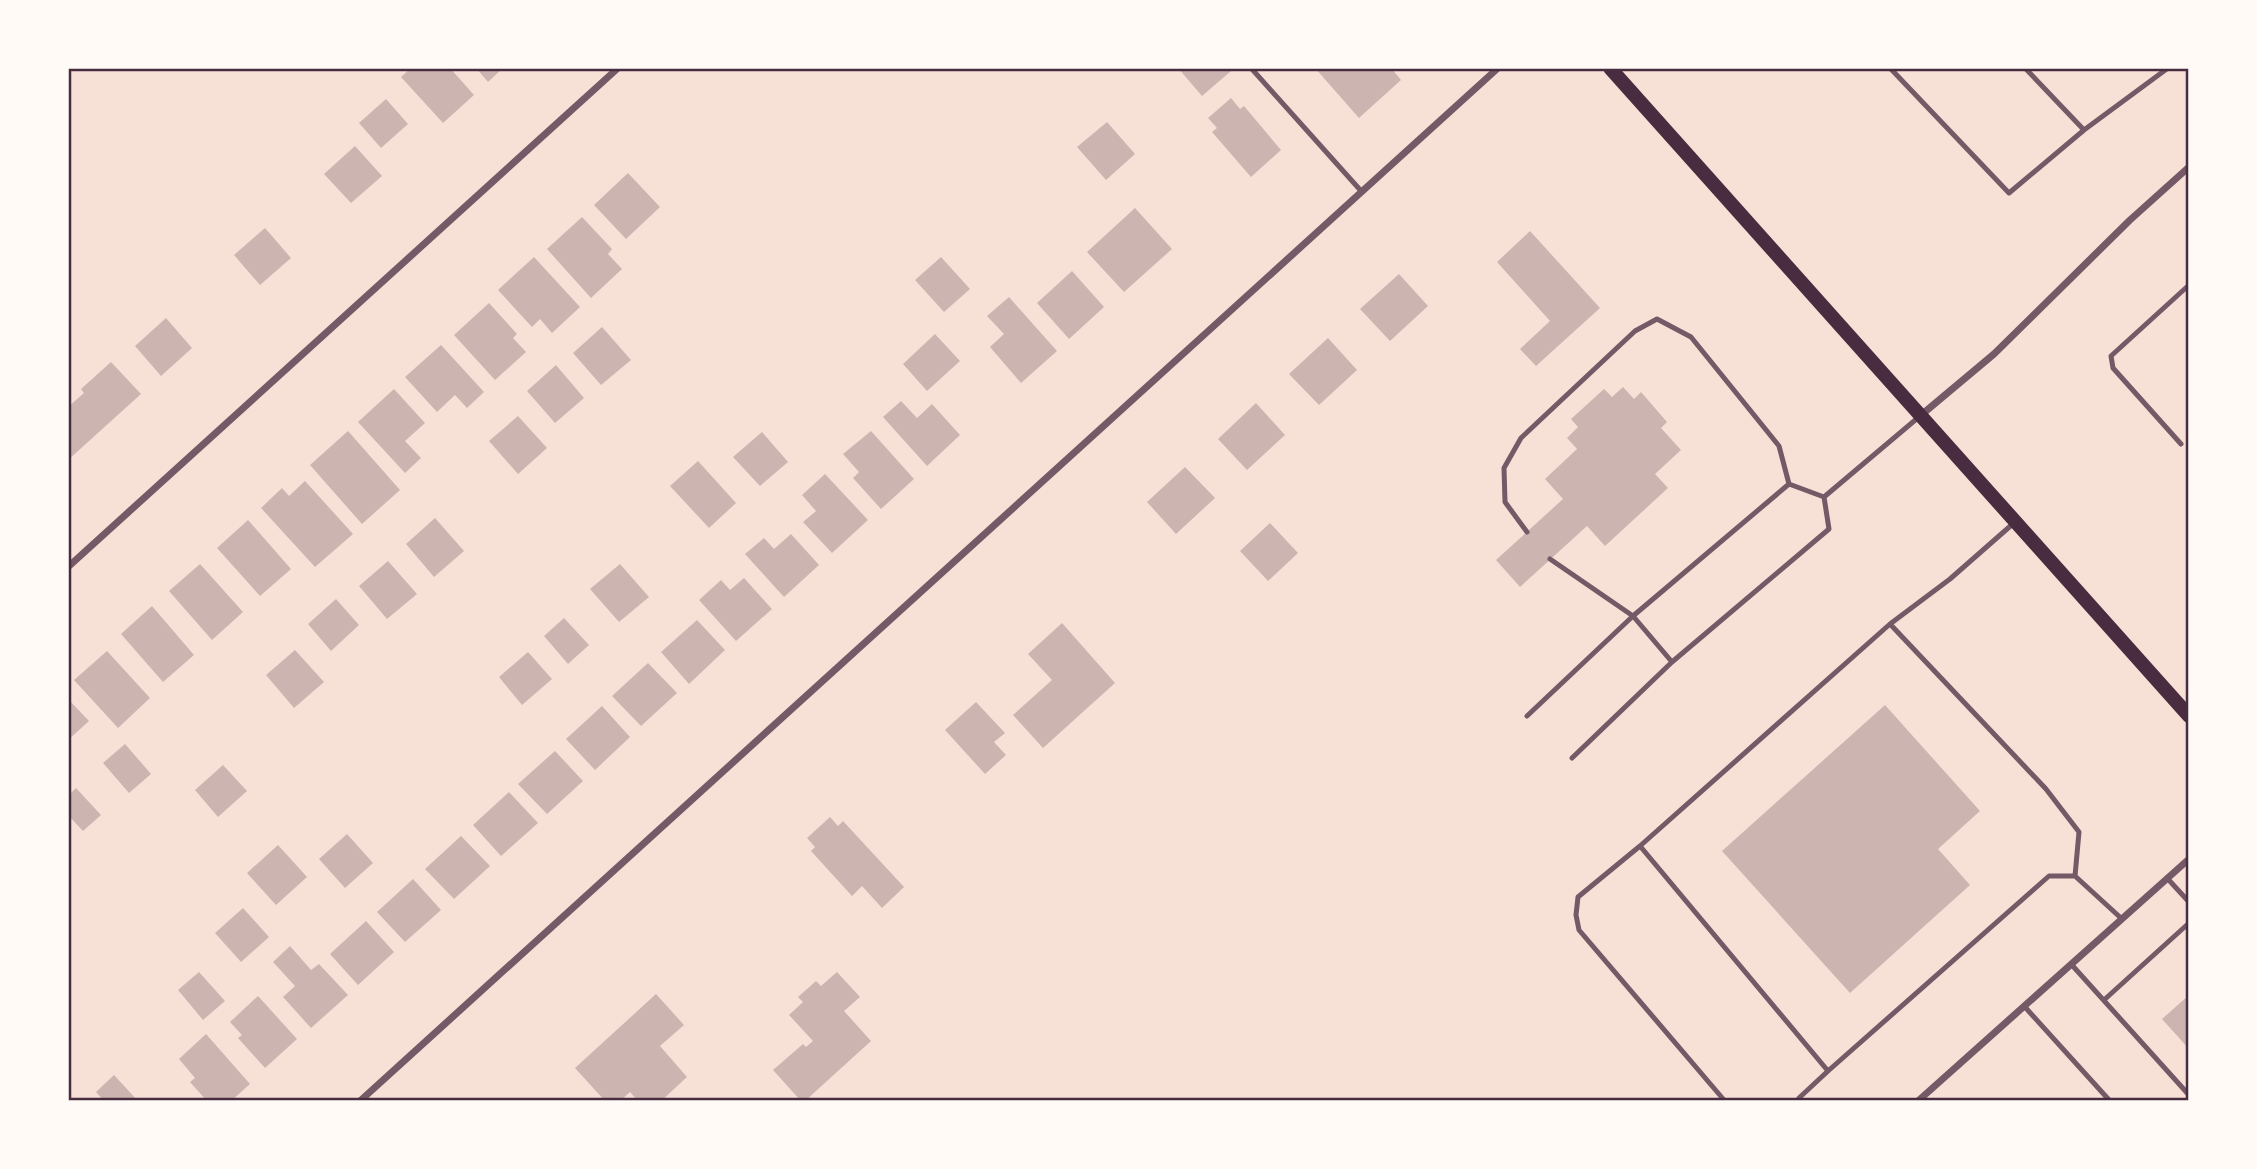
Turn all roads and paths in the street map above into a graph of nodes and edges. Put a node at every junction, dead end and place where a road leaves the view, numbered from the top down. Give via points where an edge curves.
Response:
1 (618, 68) edge
2 (1251, 68) edge
3 (1498, 68) edge
4 (1609, 68) edge
5 (1890, 68) edge
6 (2025, 68) edge
7 (2168, 68) edge
8 (2084, 130) junction
9 (2189, 167) edge
10 (1362, 191) junction
11 (2189, 285) edge
12 (1920, 416) junction
13 (2181, 444) dead end
14 (1789, 484) junction
15 (1824, 497) junction
16 (2015, 522) junction
17 (1527, 532) dead end
18 (1550, 559) dead end
19 (68, 567) edge
20 (1633, 616) junction
21 (1890, 624) junction
22 (1672, 662) junction
23 (1527, 716) dead end
24 (2189, 716) edge
25 (1572, 758) dead end
26 (1640, 846) junction
27 (2189, 859) edge
28 (2075, 876) junction
29 (2167, 878) junction
30 (2189, 902) edge
31 (2122, 919) junction
32 (2189, 923) edge
33 (2071, 964) junction
34 (2104, 1000) junction
35 (2024, 1006) junction
36 (1828, 1071) junction
37 (2189, 1095) edge
38 (1798, 1100) edge
39 (360, 1101) edge
40 (1727, 1101) edge
41 (1918, 1101) edge
42 (2110, 1101) edge

1 - 19 street
2 - 10 lane
3 - 10 street
4 - 12 main road
5 - 8 lane via 2009,193
6 - 8 lane
7 - 8 lane
9 - 12 street via 1994,354
10 - 39 street
11 - 13 lane via 2111,356 2113,368
12 - 15 lane
12 - 16 main road
14 - 15 lane
14 - 17 lane via 1779,446 1691,337 1657,319 1635,331 1521,438 1504,468 1505,502
14 - 20 lane
15 - 22 lane via 1829,529
16 - 21 lane
16 - 24 main road
18 - 20 lane
20 - 22 lane
20 - 23 lane
21 - 26 lane
21 - 28 lane via 2046,789 2079,832
22 - 25 lane
26 - 36 lane
26 - 40 lane via 1578,897 1579,930
27 - 29 street
28 - 31 lane
28 - 36 lane via 2049,876
29 - 30 lane
29 - 31 street
31 - 33 street
32 - 34 lane
33 - 34 lane
33 - 35 street
34 - 37 lane
35 - 41 street
35 - 42 lane
36 - 38 lane

